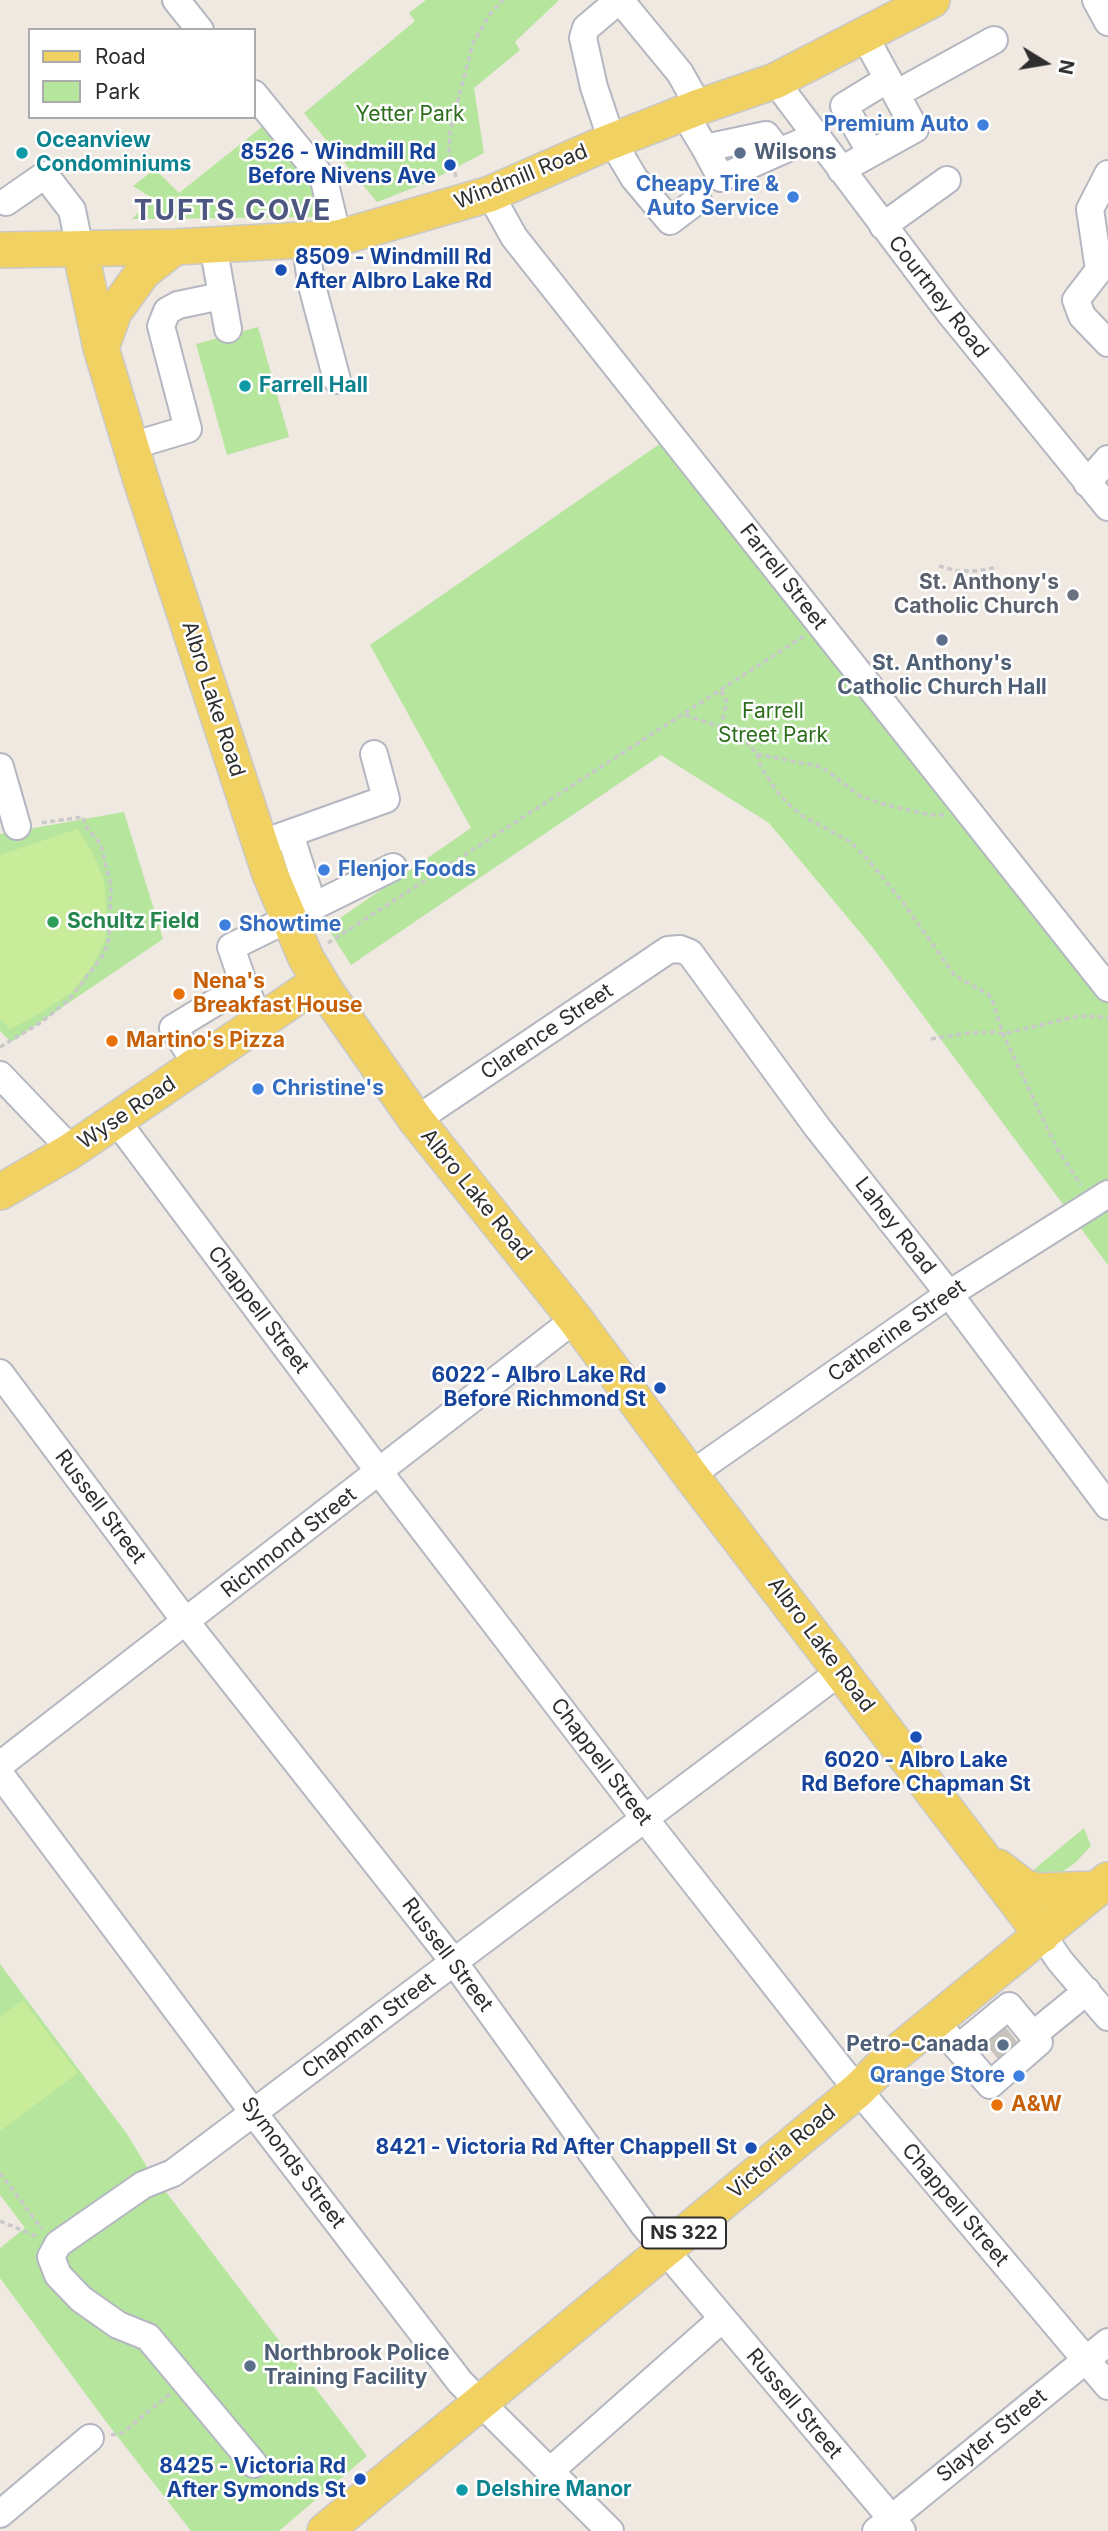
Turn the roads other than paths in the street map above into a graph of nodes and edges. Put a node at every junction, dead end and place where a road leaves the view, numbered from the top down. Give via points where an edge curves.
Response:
1 (620, 0) edge
2 (932, 0) edge
3 (1096, 0) edge
4 (1108, 22) edge
5 (864, 36) junction
6 (994, 40) dead end
7 (775, 81) junction
8 (892, 86) junction
9 (256, 96) edge
10 (692, 110) junction
11 (816, 136) junction
12 (612, 141) junction
13 (871, 153) junction
14 (841, 170) junction
15 (1108, 174) edge
16 (947, 180) dead end
17 (482, 197) junction
18 (698, 200) dead end
19 (6, 202) dead end
20 (883, 226) junction
21 (321, 239) junction
22 (213, 245) junction
23 (176, 247) junction
24 (80, 249) junction
25 (0, 250) edge
26 (221, 296) junction
27 (228, 329) dead end
28 (1108, 343) edge
29 (101, 348) junction
30 (337, 380) dead end
31 (131, 446) junction
32 (1108, 459) edge
33 (1087, 483) junction
34 (1108, 507) edge
35 (374, 754) dead end
36 (0, 767) edge
37 (17, 826) road end
38 (275, 839) junction
39 (393, 867) dead end
40 (301, 912) junction
41 (680, 949) joint
42 (313, 970) junction
43 (244, 985) junction
44 (1108, 988) edge
45 (260, 1022) junction
46 (198, 1066) junction
47 (0, 1075) edge
48 (116, 1120) junction
49 (416, 1120) junction
50 (69, 1152) junction
51 (0, 1192) edge
52 (1101, 1198) edge
53 (949, 1294) junction
54 (575, 1319) junction
55 (0, 1373) edge
56 (380, 1473) junction
57 (692, 1477) junction
58 (1108, 1506) edge
59 (186, 1622) junction
60 (841, 1671) junction
61 (0, 1765) edge
62 (0, 1774) edge
63 (645, 1819) junction
64 (978, 1852) junction
65 (1102, 1884) edge
66 (1042, 1935) junction
67 (454, 1962) junction
68 (1100, 2000) edge
69 (935, 2021) junction
70 (1024, 2033) junction
71 (958, 2048) junction
72 (858, 2090) junction
73 (253, 2112) junction
74 (665, 2249) junction
75 (722, 2319) junction
76 (1108, 2342) edge
77 (1086, 2361) junction
78 (1108, 2386) edge
79 (480, 2401) junction
80 (90, 2438) road end
81 (254, 2464) dead end
82 (550, 2471) junction
83 (0, 2514) edge
84 (890, 2527) edge
85 (325, 2531) edge
86 (610, 2531) edge

1 - 10 street via 680,74
1 - 12 street via 586,28 583,38
2 - 5 main road, Windmill Road
3 - 4 street
5 - 7 main road, Windmill Road
5 - 8 street
6 - 8 street
7 - 10 main road, Windmill Road
7 - 11 street, Courtney Road
8 - 13 street via 915,129
8 - 13 street via 844,106
9 - 21 street via 324,180
10 - 11 street via 705,148 766,135 779,152
10 - 12 main road, Windmill Road
11 - 14 street, Courtney Road
12 - 17 main road, Windmill Road
12 - 18 street via 634,178 670,221
13 - 14 street
14 - 20 street, Courtney Road
15 - 28 street via 1090,209 1097,274 1076,300 1082,316
16 - 20 street
17 - 21 main road, Windmill Road
17 - 44 street, Farrell Street
19 - 24 street via 45,175 72,210
20 - 33 street, Courtney Road
21 - 22 main road, Windmill Road
21 - 30 street via 311,282
22 - 23 main road, Windmill Road
22 - 26 street
23 - 24 main road, Windmill Road
23 - 29 main road via 143,272 114,312
24 - 25 main road, Windmill Road
24 - 29 main road, Albro Lake Road
26 - 27 street
26 - 31 street via 167,310 161,326 188,429
29 - 31 main road, Albro Lake Road
31 - 38 main road, Albro Lake Road
32 - 33 street
33 - 34 street, Courtney Road
35 - 38 street via 386,799
36 - 37 street
38 - 40 main road, Albro Lake Road
39 - 40 street
40 - 42 main road, Albro Lake Road
40 - 43 street via 231,947
41 - 49 street, Clarence Street via 668,950
41 - 53 street, Lahey Road via 690,953 817,1127
42 - 45 main road, Wyse Road
42 - 49 main road, Albro Lake Road
43 - 45 street
43 - 46 street via 173,1028
45 - 46 main road, Wyse Road
46 - 48 main road, Wyse Road
47 - 50 street
48 - 50 main road, Wyse Road
48 - 56 street, Chappell Street
49 - 54 main road, Albro Lake Road
50 - 51 main road, Wyse Road
52 - 53 street, Catherine Street
53 - 57 street, Catherine Street
53 - 58 street, Lahey Road
54 - 56 street, Richmond Street
54 - 57 main road, Albro Lake Road
55 - 59 street, Russell Street
56 - 59 street, Richmond Street
56 - 63 street, Chappell Street
57 - 60 main road, Albro Lake Road
59 - 61 street, Richmond Street
59 - 67 street, Russell Street
60 - 63 street, Chapman Street
60 - 64 main road, Albro Lake Road
62 - 73 street, Symonds Street
63 - 67 street, Chapman Street
63 - 72 street, Chappell Street
64 - 65 main road via 1024,1887 1038,1891
64 - 66 main road, Albro Lake Road
65 - 66 main road, Victoria Road / NS 322
66 - 68 street, Albro Lake Road via 1060,1961
66 - 69 main road, Victoria Road / NS 322
67 - 73 street, Chapman Street
67 - 74 street, Russell Street
68 - 70 street
69 - 71 street
69 - 72 main road, Victoria Road / NS 322
70 - 71 street via 1009,2006
70 - 71 street via 1039,2042 990,2085 984,2061
72 - 74 main road, Victoria Road / NS 322
72 - 77 street, Chappell Street
73 - 79 street, Symonds Street via 460,2382
73 - 81 street, Chapman Street via 173,2173 143,2185 56,2244 51,2257 58,2275 82,2299 118,2325 148,2337
74 - 75 street, Russell Street
74 - 79 main road, Victoria Road / NS 322
75 - 82 street
75 - 84 street, Russell Street
76 - 77 street, Slayter Street
77 - 78 street, Chappell Street
77 - 84 street, Slayter Street
79 - 82 street, Symonds Street
79 - 85 main road, Victoria Road / NS 322
80 - 83 street
82 - 86 street, Symonds Street

